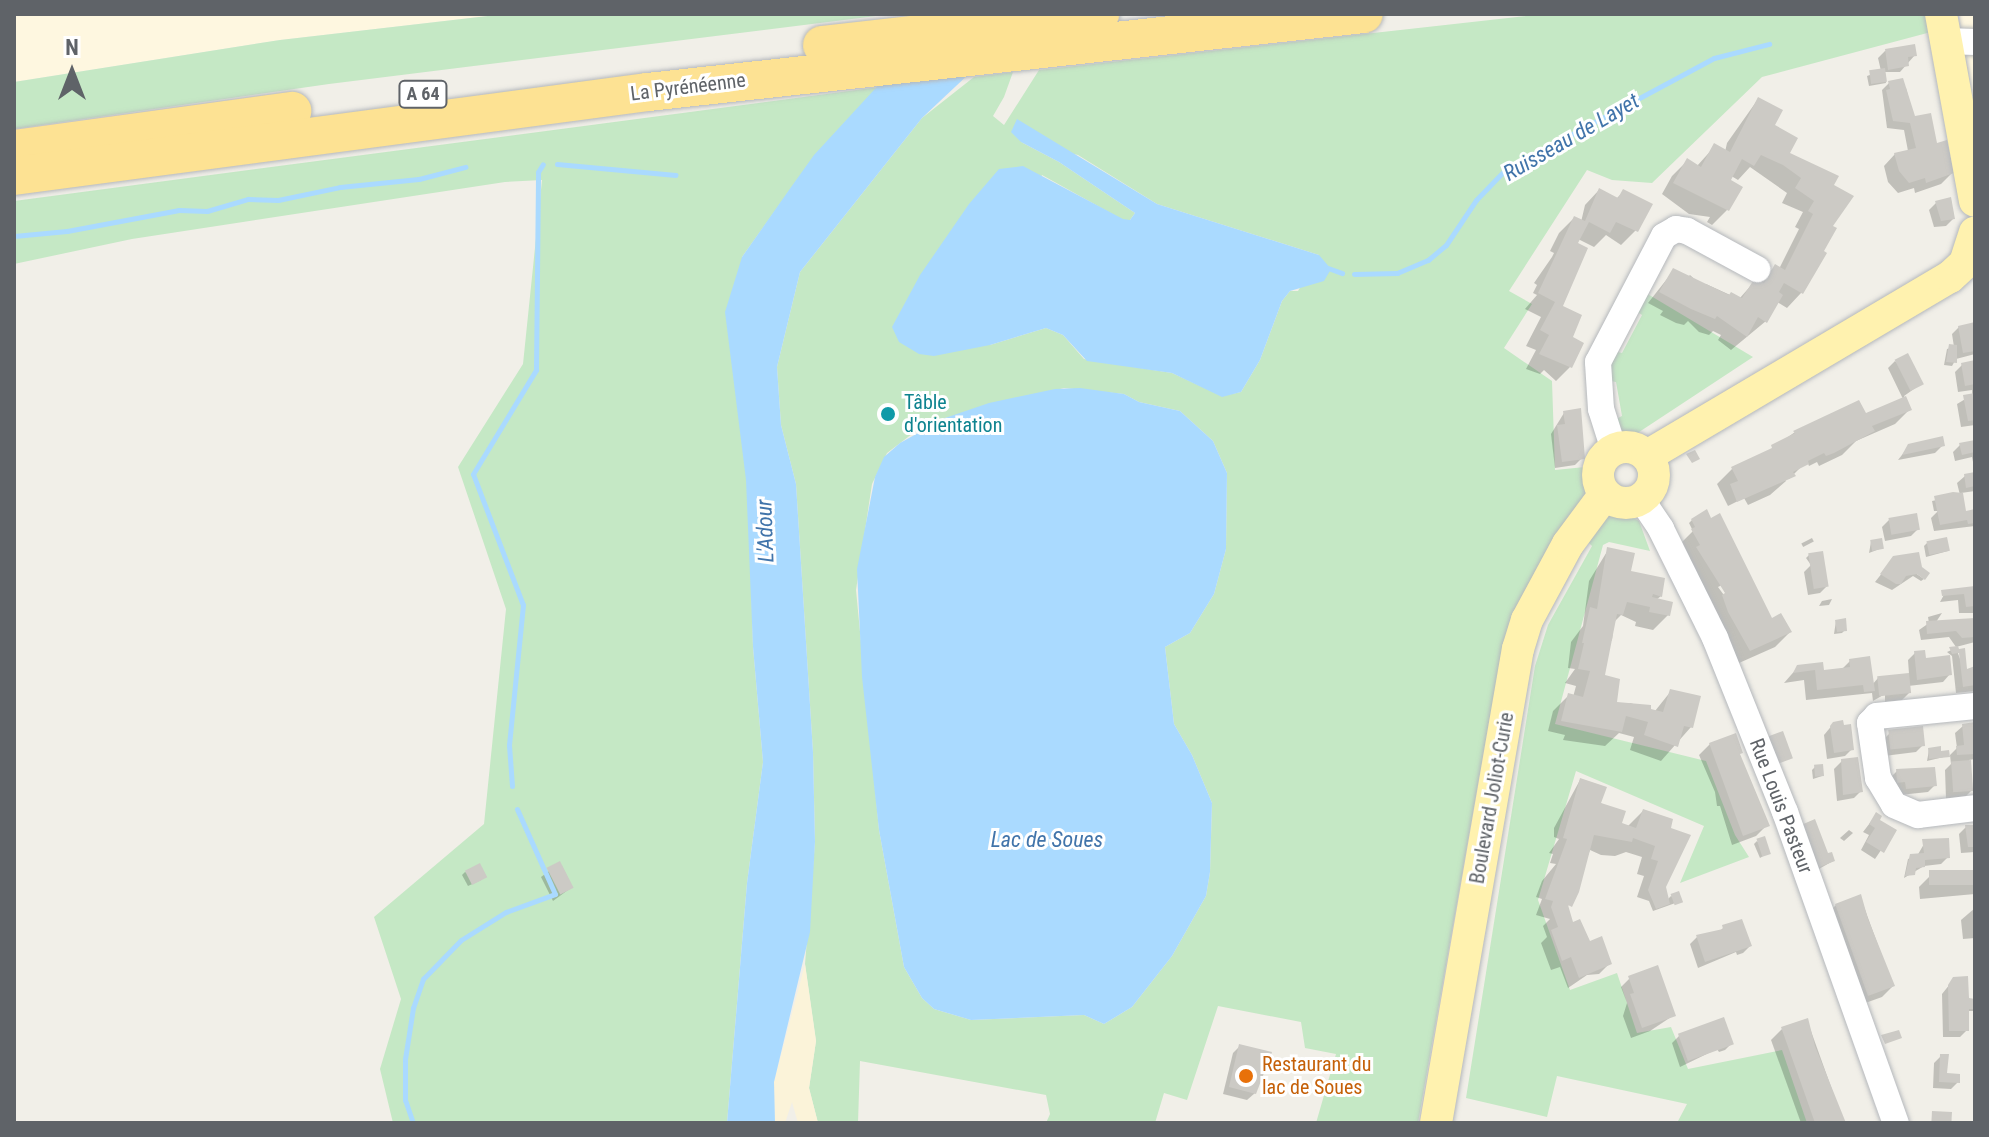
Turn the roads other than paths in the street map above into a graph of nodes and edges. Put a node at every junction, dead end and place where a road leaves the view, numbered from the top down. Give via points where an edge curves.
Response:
1 (1364, 14) edge
2 (1077, 26) edge
3 (1952, 31) edge
4 (832, 57) junction
5 (14, 149) edge
6 (14, 176) edge
7 (1975, 201) edge
8 (1972, 255) edge
9 (1757, 269) dead end
10 (1614, 450) junction
11 (1647, 456) junction
12 (1605, 494) junction
13 (1641, 499) junction
14 (1975, 706) edge
15 (1975, 808) edge
16 (1436, 1123) edge
17 (1896, 1123) edge

1 - 2 highway, La Pyrénéenne / A 64
2 - 4 highway, La Pyrénéenne / A 64
3 - 7 main road
4 - 5 highway, La Pyrénéenne / A 64 via 258,115
4 - 6 highway, La Pyrénéenne / A 64
8 - 11 main road via 1950,277
9 - 10 street via 1687,231 1676,229 1664,236 1598,362 1601,409
10 - 11 main road via 1632,448
10 - 12 main road via 1598,470
11 - 13 main road via 1654,482
12 - 13 main road via 1626,504
12 - 16 main road, Boulevard Joliot-Curie via 1568,544 1527,620 1518,649
13 - 17 street, Rue Louis Pasteur via 1715,638 1785,812
14 - 15 street via 1877,716 1870,723 1878,778 1894,805 1918,815

